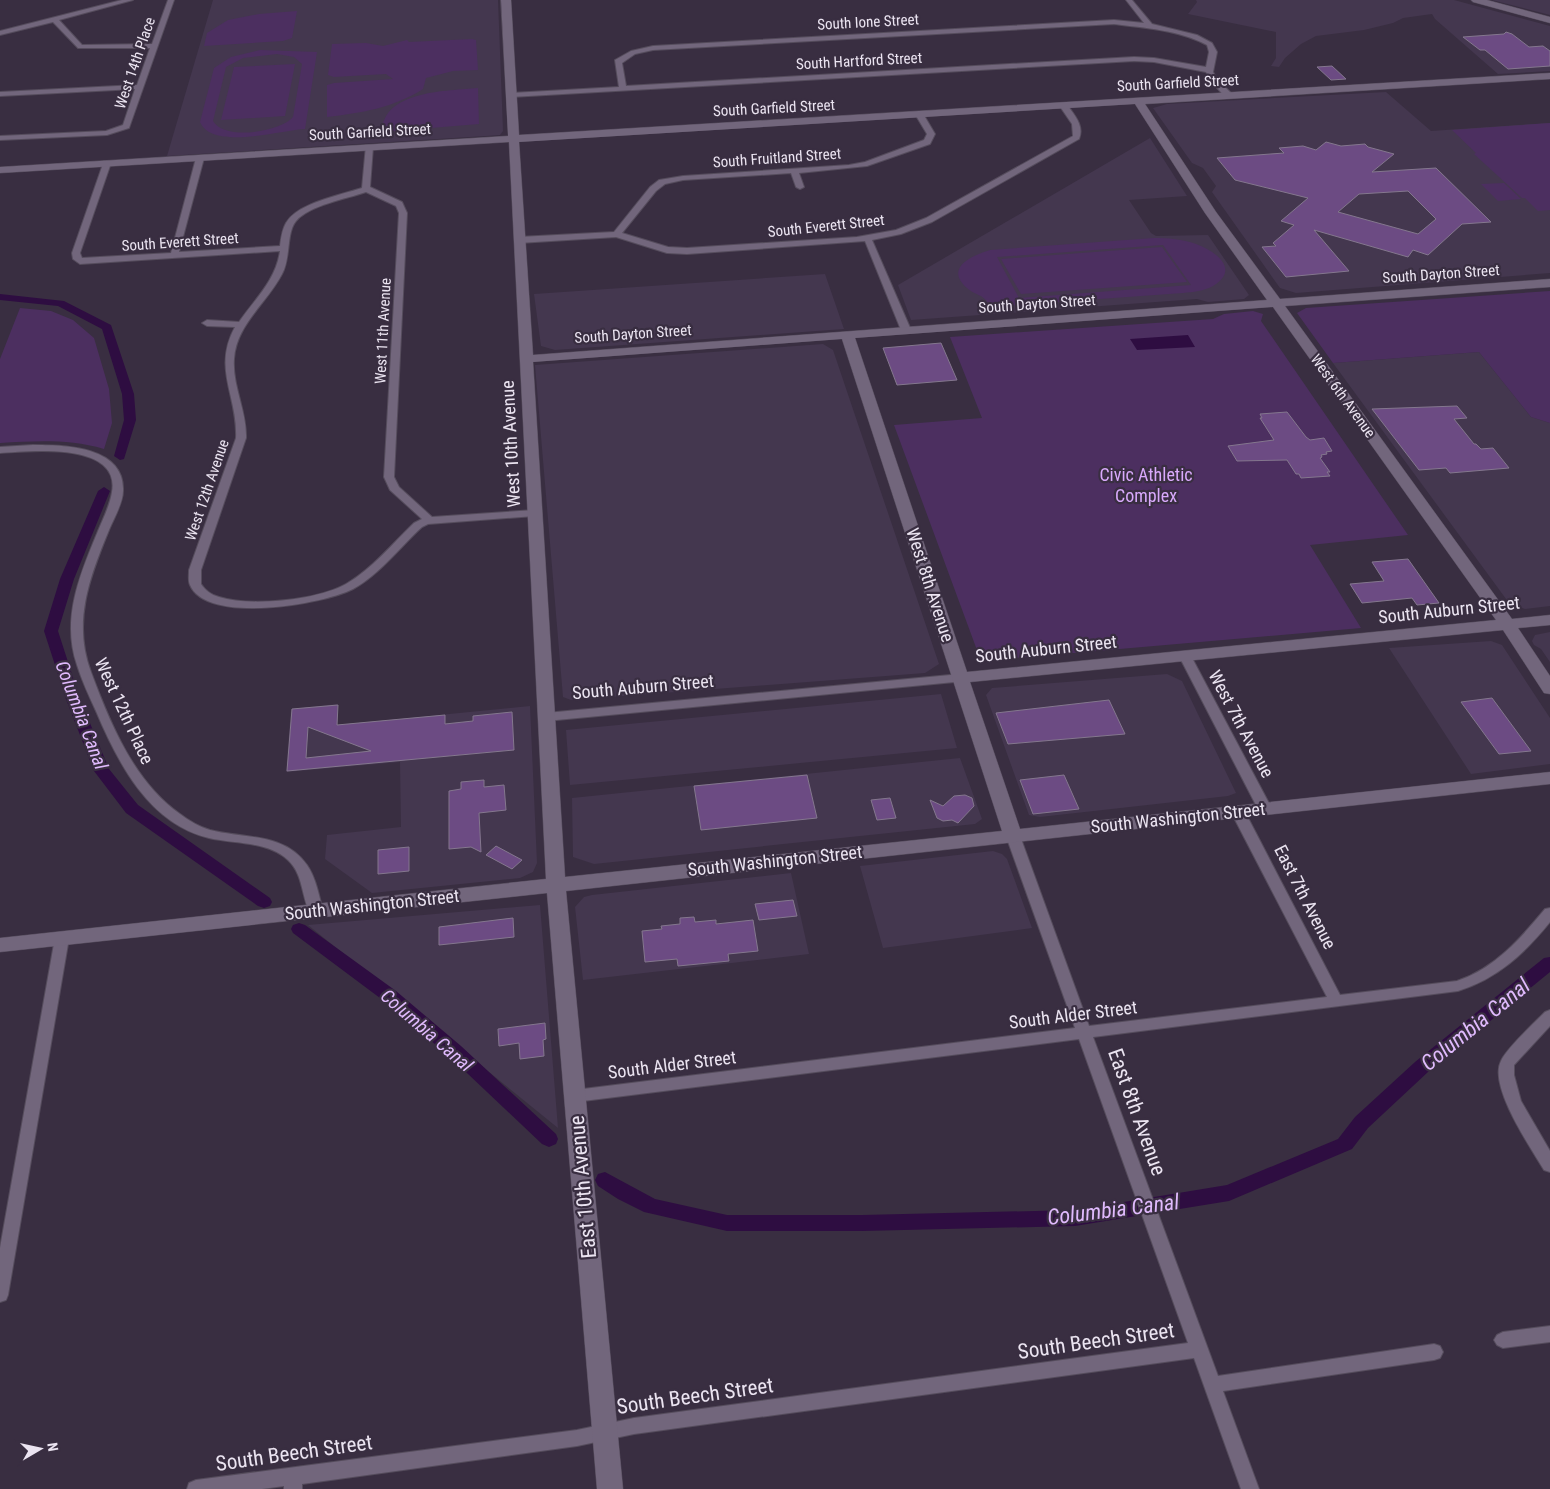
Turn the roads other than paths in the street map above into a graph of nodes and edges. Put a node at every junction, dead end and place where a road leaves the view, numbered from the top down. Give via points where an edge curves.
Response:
1 (130, 0) edge
2 (171, 0) edge
3 (506, 0) edge
4 (1129, 0) edge
5 (1476, 0) edge
6 (54, 19) junction
7 (1550, 20) edge
8 (1150, 26) junction
9 (0, 33) edge
10 (155, 46) junction
11 (1208, 70) junction
12 (1550, 76) edge
13 (141, 87) junction
14 (623, 88) junction
15 (0, 94) edge
16 (511, 95) junction
17 (1229, 96) junction
18 (1138, 101) junction
19 (1062, 105) junction
20 (919, 114) junction
21 (0, 138) edge
22 (513, 139) junction
23 (369, 147) junction
24 (200, 158) junction
25 (107, 163) junction
26 (0, 170) edge
27 (794, 170) junction
28 (800, 187) dead end
29 (367, 189) junction
30 (618, 234) junction
31 (868, 239) junction
32 (519, 240) junction
33 (286, 248) junction
34 (174, 256) junction
35 (1550, 283) edge
36 (1276, 303) junction
37 (207, 323) dead end
38 (241, 325) junction
39 (906, 330) junction
40 (847, 335) junction
41 (526, 359) junction
42 (0, 450) edge
43 (534, 513) junction
44 (429, 520) junction
45 (1550, 620) edge
46 (1508, 625) junction
47 (1185, 656) junction
48 (960, 678) junction
49 (1550, 689) edge
50 (546, 717) junction
51 (1550, 778) edge
52 (1265, 809) junction
53 (1238, 812) junction
54 (1013, 836) junction
55 (556, 885) junction
56 (316, 911) junction
57 (1550, 913) edge
58 (62, 938) junction
59 (0, 945) edge
60 (1336, 1001) junction
61 (1550, 1016) edge
62 (1084, 1032) junction
63 (575, 1096) junction
64 (1550, 1165) edge
65 (0, 1295) edge
66 (1550, 1334) edge
67 (1503, 1340) dead end
68 (1200, 1349) junction
69 (1434, 1352) dead end
70 (1212, 1385) junction
71 (605, 1433) junction
72 (293, 1482) edge
73 (196, 1489) edge
74 (610, 1489) edge
75 (1250, 1489) edge

1 - 6 street
2 - 10 street, West 14th Place
3 - 16 street, West 10th Avenue
4 - 8 street
5 - 7 street
6 - 9 street
6 - 10 street via 80,47
8 - 11 street via 1195,36 1210,44 1213,52
8 - 14 street, South Ione Street via 1114,22 654,48 633,52 618,62
10 - 13 street, West 14th Place
11 - 14 street, South Hartford Street via 1134,59
11 - 17 street
12 - 17 street, South Garfield Street
13 - 15 street
13 - 21 street, West 14th Place via 128,124 120,130
14 - 16 street, South Hartford Street
16 - 22 street, West 10th Avenue
17 - 18 street, South Garfield Street
18 - 19 street, South Garfield Street
18 - 36 street, West 6th Avenue
19 - 20 street, South Garfield Street
19 - 31 street, South Everett Street via 1078,129 1072,140 929,220
20 - 22 street, South Garfield Street
20 - 27 street, South Fruitland Street via 931,134 927,142 858,166
22 - 23 street, South Garfield Street
22 - 32 street, West 10th Avenue
23 - 24 street, South Garfield Street
23 - 29 street
24 - 25 street, South Garfield Street
24 - 34 street
25 - 26 street, South Garfield Street
25 - 34 street, South Everett Street via 76,253 78,260
27 - 28 street
27 - 30 street, South Fruitland Street via 662,182
29 - 33 street, West 12th Avenue via 299,213 290,223
29 - 44 street, West 11th Avenue via 399,204 403,213 389,477 394,488
30 - 31 street, South Everett Street via 677,251
30 - 32 street, South Everett Street
31 - 39 street
32 - 41 street, West 10th Avenue
33 - 34 street, South Everett Street
33 - 38 street, West 12th Avenue via 280,272
35 - 36 street, South Dayton Street
36 - 39 street, South Dayton Street
36 - 46 street, West 6th Avenue
37 - 38 street
38 - 44 street, West 12th Avenue via 234,338 230,360 241,418 241,438 195,570 195,584 205,596 250,604 333,593 352,584 418,525
39 - 40 street, South Dayton Street
40 - 41 street, South Dayton Street
40 - 48 street, West 8th Avenue
41 - 43 street, West 10th Avenue
42 - 56 street, West 12th Place via 66,448 104,460 117,474 118,491 82,587 76,631 87,678 118,748 146,790 173,815 194,828 264,843 287,852 302,868
43 - 44 street
43 - 50 street, West 10th Avenue
45 - 46 street, South Auburn Street
46 - 47 street, South Auburn Street
46 - 49 street, West 6th Avenue
47 - 48 street, South Auburn Street
47 - 52 street, West 7th Avenue
48 - 50 street, South Auburn Street
48 - 54 street, West 8th Avenue
50 - 55 street, West 10th Avenue
51 - 52 street, South Washington Street
52 - 53 street, South Washington Street
53 - 54 street, South Washington Street
53 - 60 street, East 7th Avenue
54 - 55 street, South Washington Street
54 - 62 street, East 8th Avenue
55 - 56 street, South Washington Street
55 - 63 street, East 10th Avenue
56 - 58 street, South Washington Street
57 - 60 street, South Alder Street via 1514,952 1485,976 1458,986
58 - 59 street, South Washington Street
58 - 65 street
60 - 62 street, South Alder Street
61 - 64 street via 1507,1064 1506,1079
62 - 63 street, South Alder Street
62 - 68 street, East 8th Avenue
63 - 71 street, East 10th Avenue
66 - 67 street
68 - 70 street, East 8th Avenue
68 - 71 street, South Beech Street
69 - 70 street
70 - 75 street, East 8th Avenue
71 - 72 street, South Beech Street
71 - 74 street, East 10th Avenue
72 - 73 street, South Beech Street

